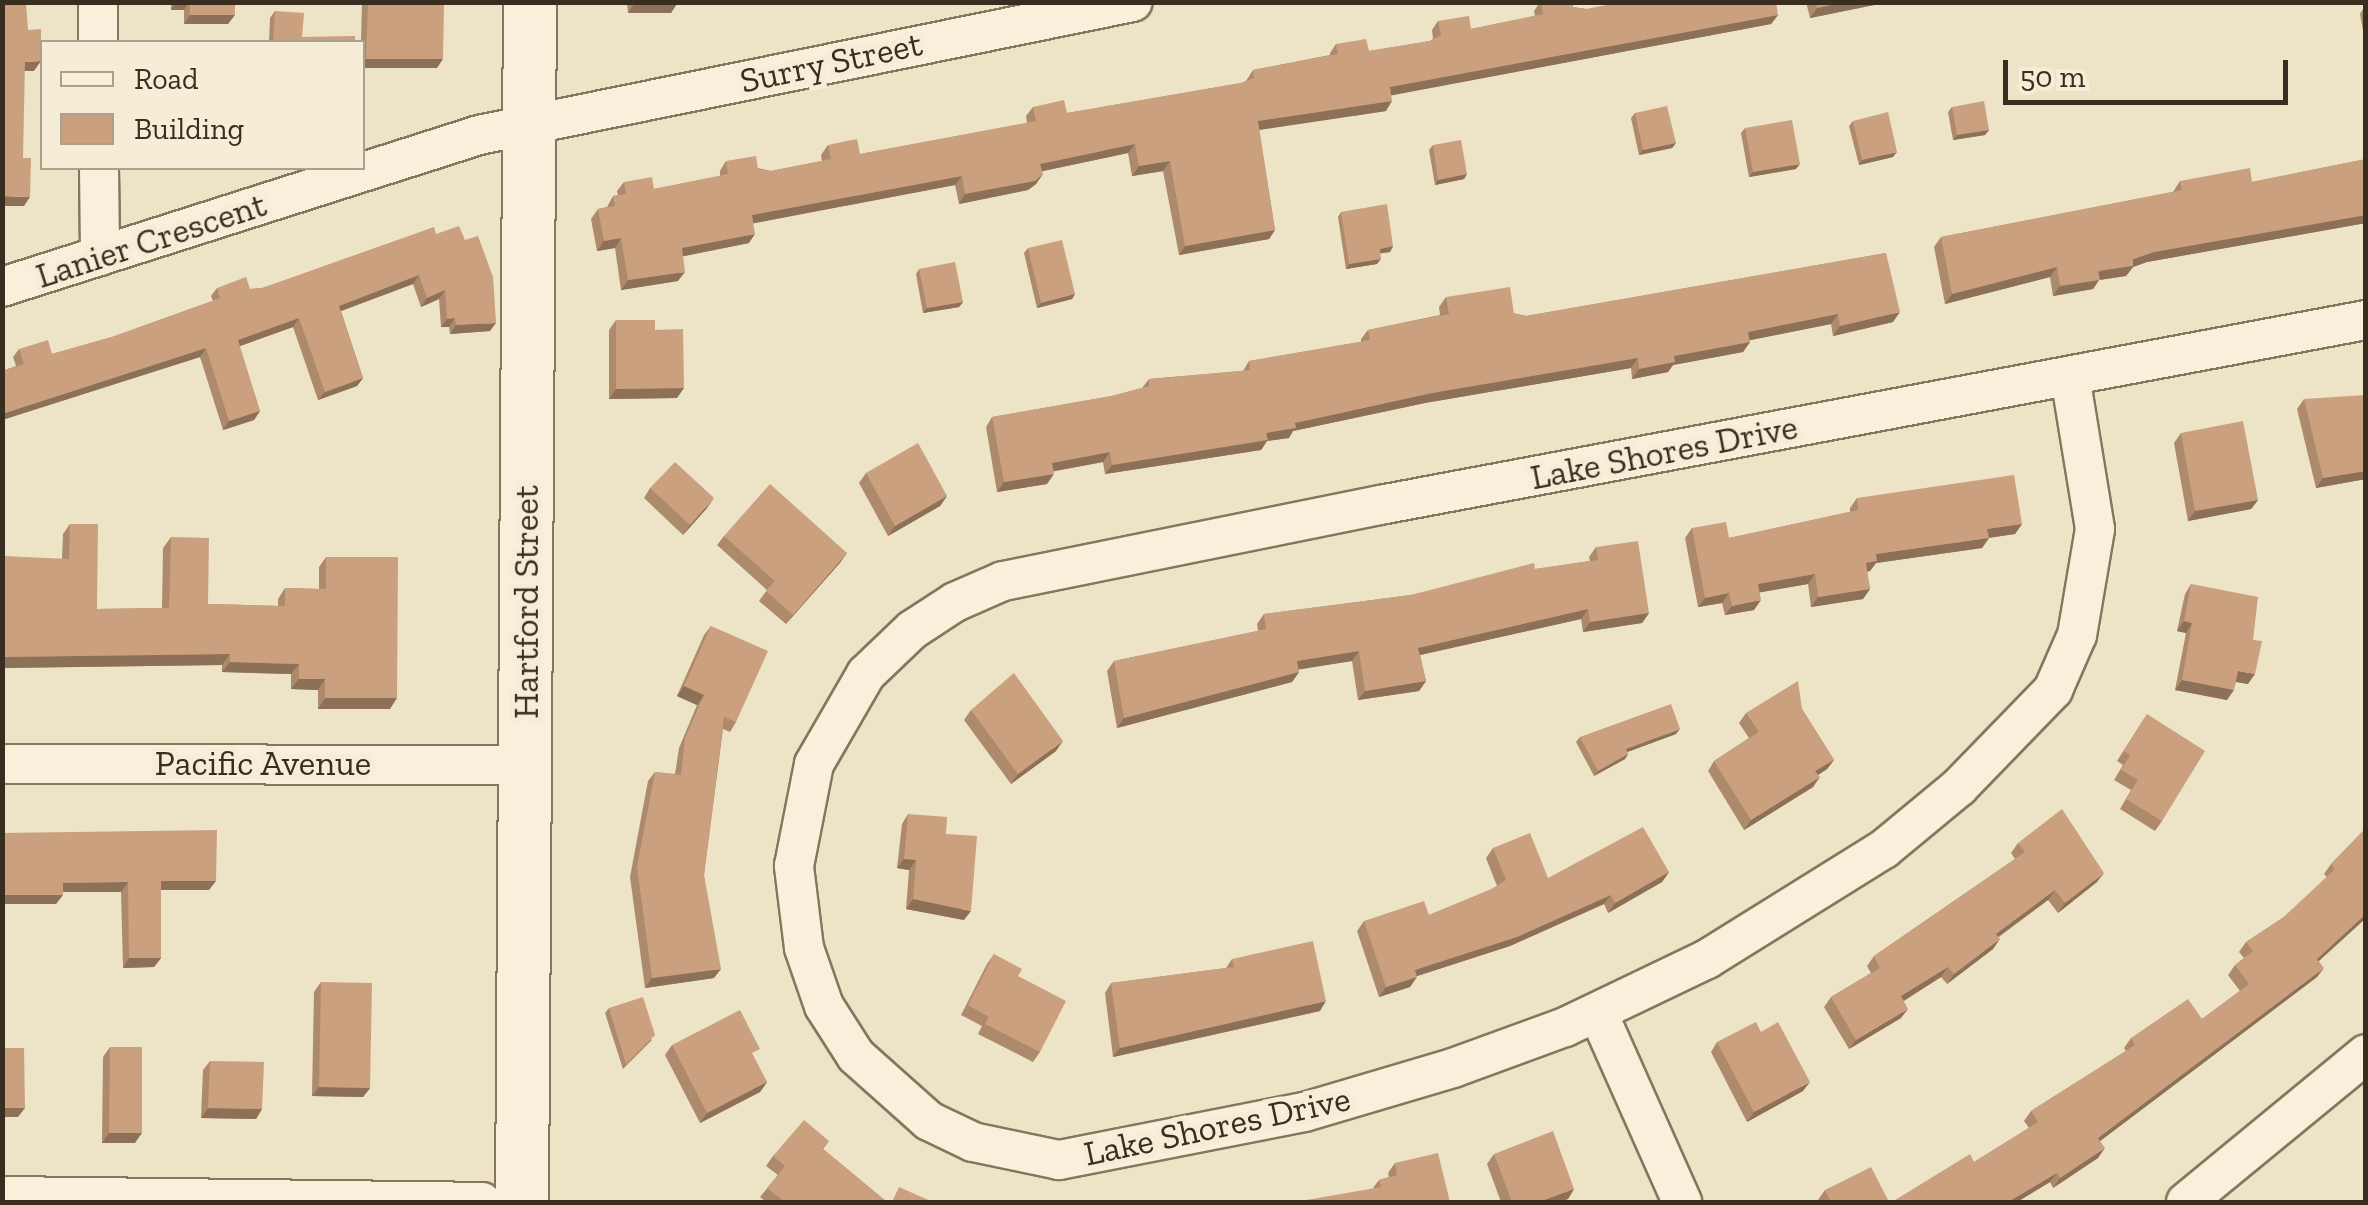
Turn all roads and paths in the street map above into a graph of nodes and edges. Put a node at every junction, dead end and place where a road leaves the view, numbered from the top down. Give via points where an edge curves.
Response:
1 (98, 2) edge
2 (530, 2) edge
3 (1133, 2) edge
4 (966, 18) edge
5 (98, 40) edge
6 (529, 125) junction
7 (99, 170) edge
8 (100, 256) junction
9 (2, 287) edge
10 (2366, 320) edge
11 (2070, 376) junction
12 (2, 764) edge
13 (524, 765) junction
14 (1598, 1013) junction
15 (2366, 1054) edge
16 (2, 1196) edge
17 (482, 1202) edge
18 (522, 1202) edge
19 (1682, 1202) edge
20 (2186, 1202) edge

1 - 5 street
2 - 6 street, Hartford Street
3 - 4 street, Surry Street
4 - 6 street, Surry Street
6 - 8 street, Lanier Crescent
6 - 13 street, Hartford Street
7 - 8 street
8 - 9 street, Lanier Crescent
10 - 11 street, Lake Shores Drive
11 - 14 street, Lake Shores Drive via 2095,529 2077,635 2053,690 1958,787 1884,848 1707,959
11 - 14 street, Lake Shores Drive via 1003,581 955,602 878,663 836,716 814,764 794,866 804,948 824,1006 889,1092 973,1142 1059,1160 1182,1140 1453,1068
12 - 13 street, Pacific Avenue
13 - 18 street, Hartford Street
14 - 19 street
15 - 20 street
16 - 17 street

